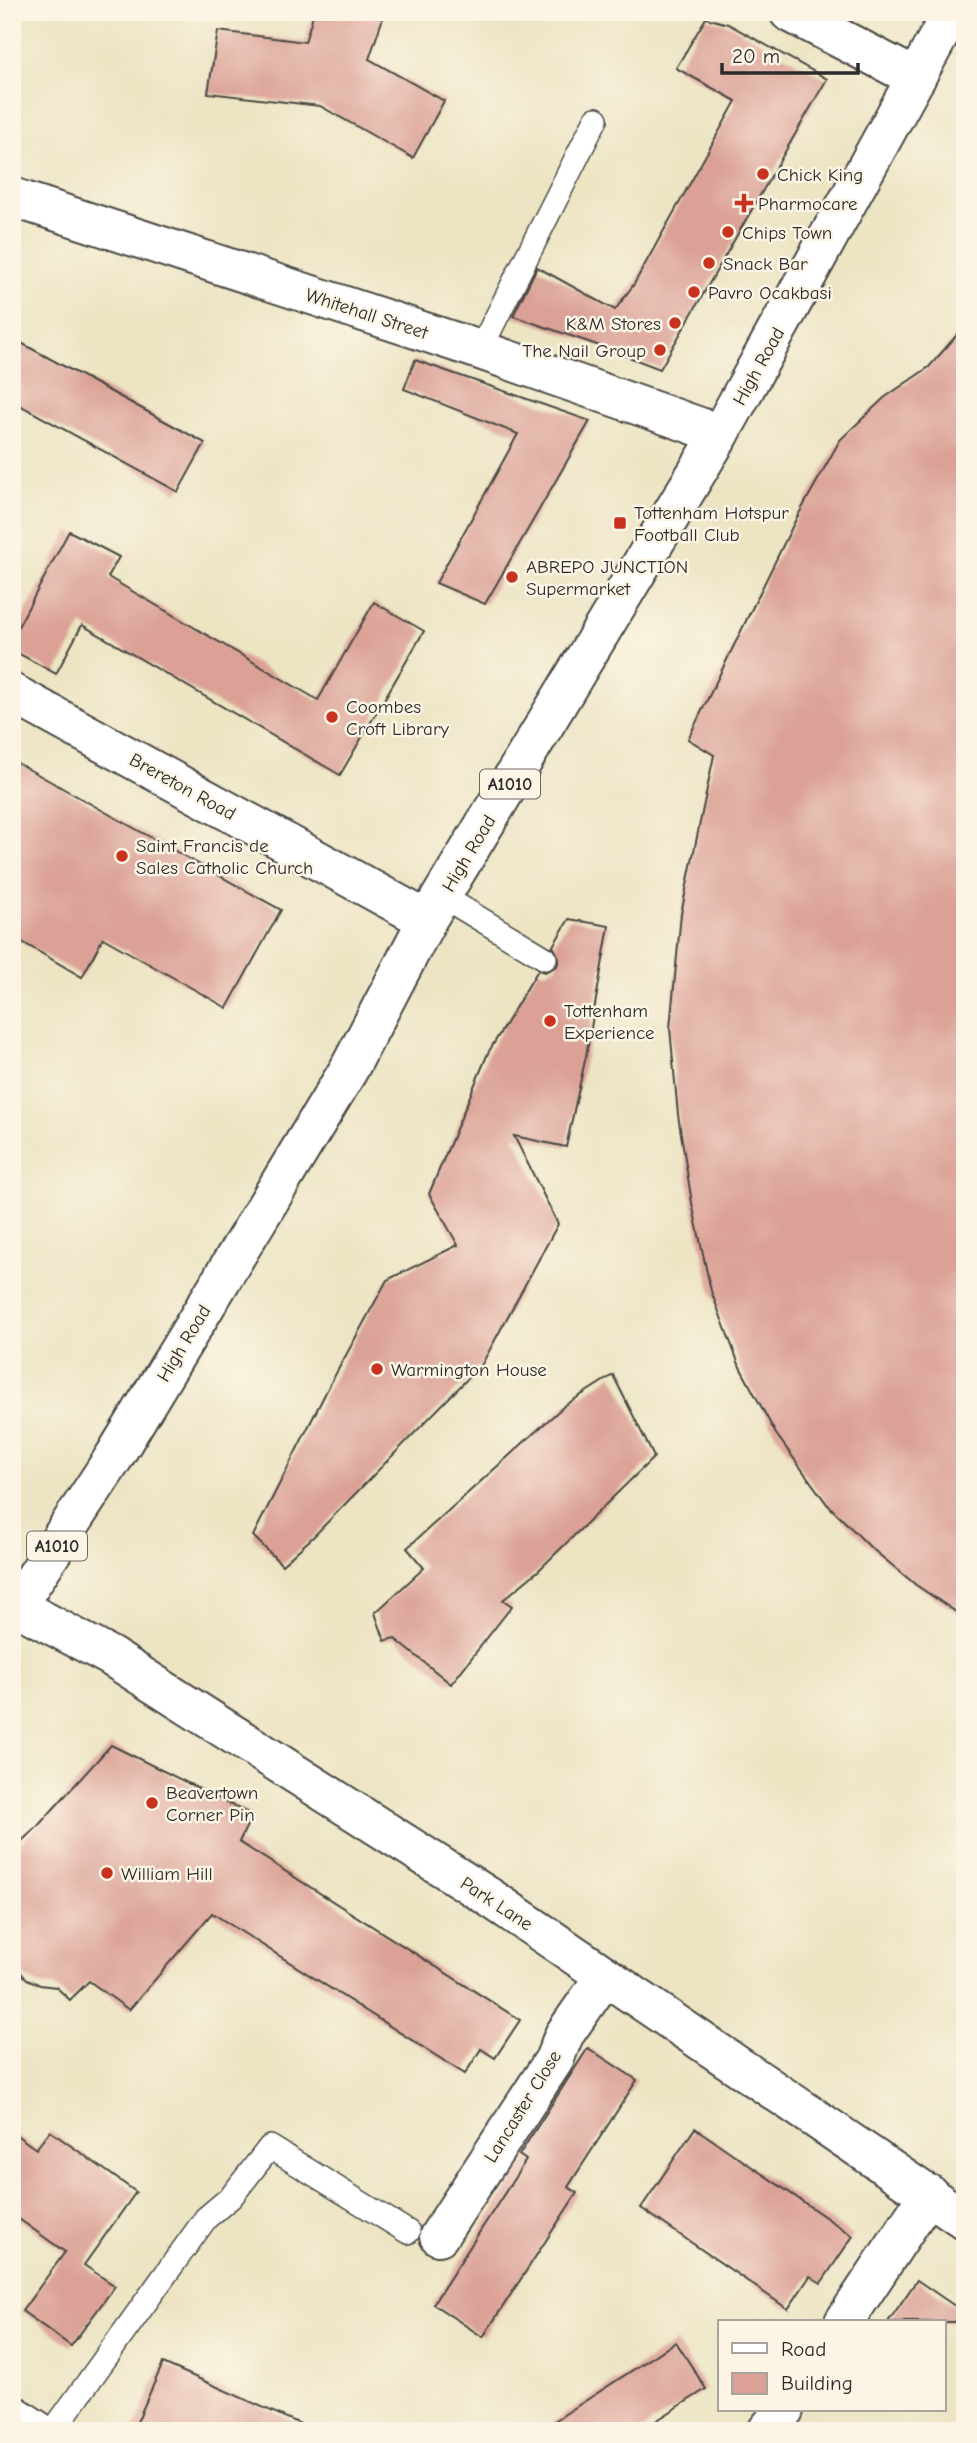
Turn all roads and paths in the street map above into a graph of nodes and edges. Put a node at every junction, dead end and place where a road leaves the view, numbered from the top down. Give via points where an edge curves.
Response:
1 (789, 12) edge
2 (952, 12) edge
3 (916, 78) junction
4 (596, 119) dead end
5 (12, 197) edge
6 (480, 350) junction
7 (720, 434) junction
8 (12, 693) edge
9 (434, 908) junction
10 (545, 958) dead end
11 (14, 1608) edge
12 (605, 1976) junction
13 (929, 2194) junction
14 (965, 2220) edge
15 (424, 2234) joint
16 (845, 2320) edge
17 (781, 2412) edge
18 (12, 2414) edge
19 (38, 2431) edge
20 (53, 2431) edge
21 (767, 2431) edge

1 - 3 street
2 - 3 street, High Road / A1010
3 - 7 street, High Road / A1010
4 - 6 lane
5 - 6 street, Whitehall Street
6 - 7 street, Whitehall Street
7 - 9 street, High Road / A1010
8 - 9 street, Brereton Road
9 - 10 lane
9 - 11 street, High Road / A1010 via 349,1069 114,1457
11 - 12 street, Park Lane via 144,1677
12 - 13 street, Park Lane
12 - 15 street, Lancaster Close via 564,2035 554,2060
13 - 14 street, Park Lane
13 - 16 street
15 - 20 lane via 270,2147 231,2197 206,2218
17 - 21 street
18 - 19 street

